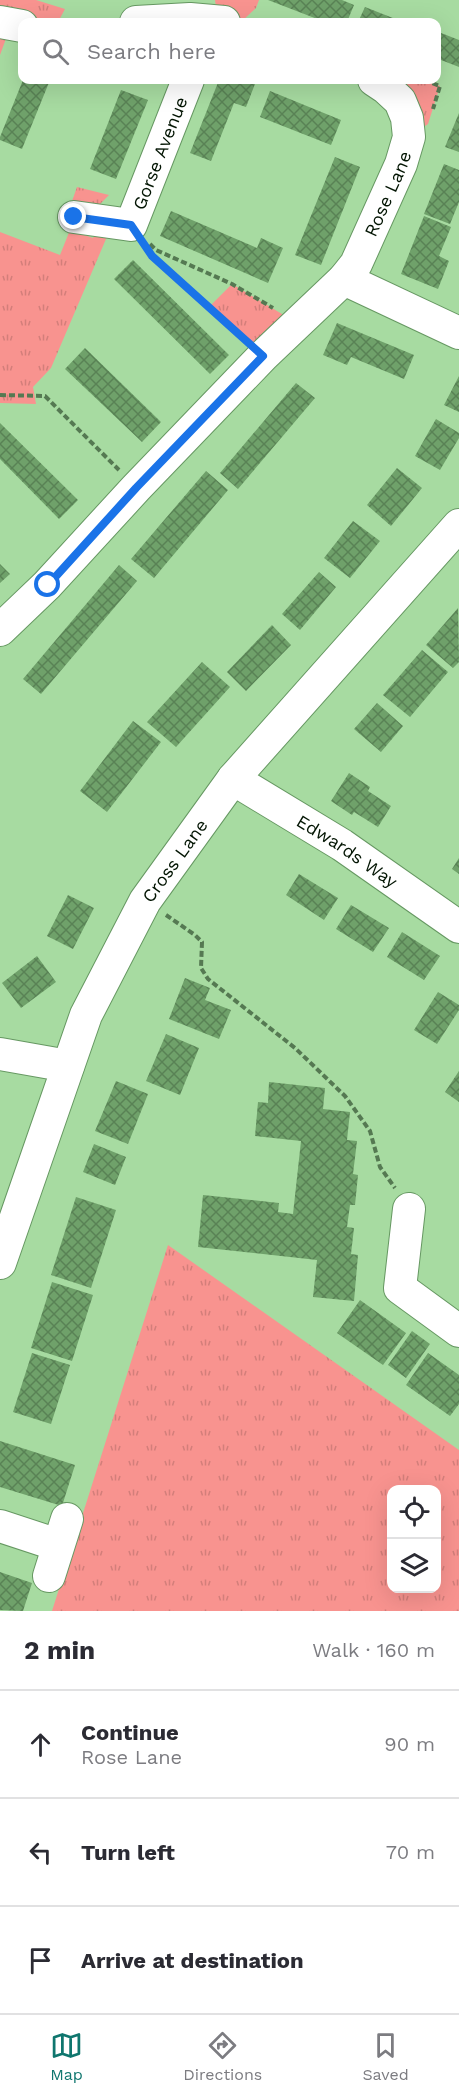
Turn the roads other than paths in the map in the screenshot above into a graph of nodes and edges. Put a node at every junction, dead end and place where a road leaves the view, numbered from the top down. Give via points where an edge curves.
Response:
1 (0, 22) edge
2 (18, 25) edge
3 (186, 84) edge
4 (379, 84) edge
5 (74, 217) dead end
6 (344, 279) junction
7 (459, 333) edge
8 (459, 525) edge
9 (0, 630) edge
10 (233, 779) junction
11 (459, 927) edge
12 (0, 1054) edge
13 (68, 1066) junction
14 (409, 1209) road end
15 (0, 1263) edge
16 (459, 1331) edge
17 (0, 1526) edge
18 (49, 1576) dead end

1 - 2 street
3 - 5 street, Gorse Avenue via 131,225
4 - 6 street, Rose Lane via 400,101 409,137 401,164 356,264
6 - 7 street
6 - 9 street, Rose Lane via 263,356 48,585
8 - 10 street, Cross Lane
10 - 11 street, Edwards Way via 342,846
10 - 13 street, Cross Lane via 145,901 86,1015
12 - 13 street
13 - 15 street, Cross Lane
14 - 16 street via 400,1288
17 - 18 street via 63,1532

